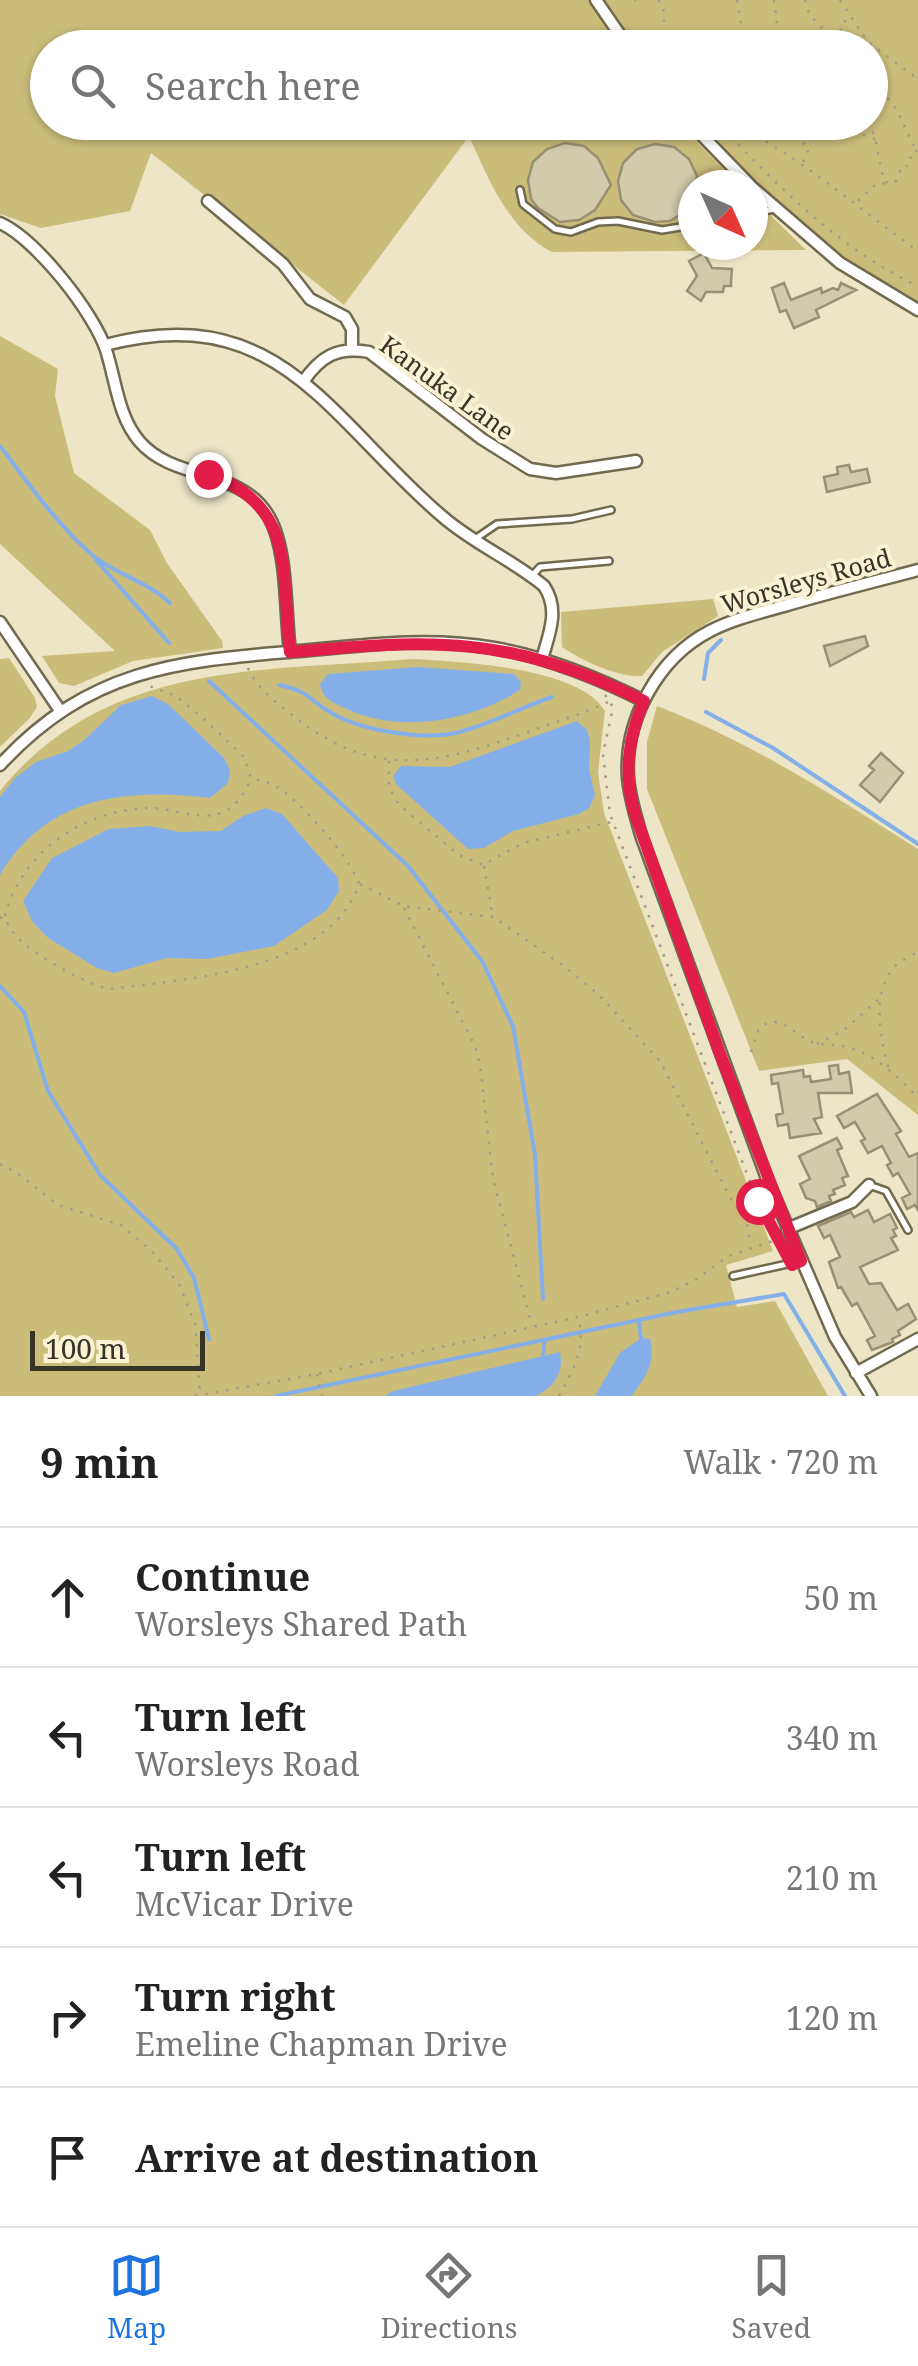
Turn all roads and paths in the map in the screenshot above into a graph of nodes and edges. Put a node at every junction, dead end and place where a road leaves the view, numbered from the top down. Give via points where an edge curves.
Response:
1 (596, 0) edge
2 (634, 0) edge
3 (641, 0) edge
4 (658, 0) edge
5 (737, 0) edge
6 (774, 0) edge
7 (805, 0) edge
8 (840, 0) edge
9 (851, 16) junction
10 (617, 30) edge
11 (664, 30) edge
12 (742, 30) edge
13 (778, 30) edge
14 (824, 30) edge
15 (841, 30) edge
16 (860, 30) edge
17 (888, 57) edge
18 (918, 79) edge
19 (888, 98) edge
20 (707, 140) edge
21 (734, 140) edge
22 (762, 140) edge
23 (803, 140) edge
24 (878, 140) edge
25 (918, 150) edge
26 (802, 165) junction
27 (736, 170) edge
28 (885, 182) junction
29 (520, 190) dead end
30 (208, 201) dead end
31 (768, 202) edge
32 (856, 202) junction
33 (775, 209) junction
34 (768, 211) edge
35 (0, 223) edge
36 (678, 227) edge
37 (918, 251) edge
38 (918, 286) edge
39 (918, 310) edge
40 (105, 345) junction
41 (352, 350) junction
42 (303, 382) junction
43 (636, 461) dead end
44 (612, 510) dead end
45 (474, 540) junction
46 (609, 561) dead end
47 (918, 570) edge
48 (532, 576) junction
49 (0, 622) edge
50 (290, 652) junction
51 (542, 659) junction
52 (261, 664) dead end
53 (150, 679) dead end
54 (138, 683) dead end
55 (148, 688) dead end
56 (601, 692) dead end
57 (618, 697) dead end
58 (644, 701) junction
59 (609, 702) junction
60 (613, 707) junction
61 (61, 712) junction
62 (388, 760) junction
63 (0, 765) edge
64 (250, 779) junction
65 (612, 822) junction
66 (484, 864) junction
67 (359, 884) junction
68 (403, 906) junction
69 (493, 917) junction
70 (2, 918) edge
71 (917, 953) edge
72 (880, 998) junction
73 (817, 1044) junction
74 (750, 1052) dead end
75 (713, 1062) dead end
76 (707, 1065) junction
77 (888, 1069) junction
78 (918, 1097) edge
79 (0, 1164) edge
80 (868, 1185) joint
81 (787, 1229) junction
82 (908, 1230) dead end
83 (776, 1240) junction
84 (752, 1246) junction
85 (796, 1263) junction
86 (733, 1276) dead end
87 (578, 1317) junction
88 (532, 1328) junction
89 (918, 1338) edge
90 (856, 1372) junction
91 (317, 1374) junction
92 (322, 1394) edge
93 (199, 1396) edge
94 (559, 1396) edge
95 (871, 1396) edge

1 - 10 street
2 - 3 path
4 - 11 path
5 - 12 path
6 - 13 path
7 - 14 path
8 - 9 path
9 - 15 path
9 - 16 path
17 - 18 path
19 - 25 path
20 - 27 street
21 - 38 path via 806,212
22 - 26 path
23 - 26 path via 809,148
24 - 28 path
25 - 28 path via 895,183
26 - 32 path
28 - 32 path
29 - 36 lane via 523,204 555,229 618,221
30 - 41 street via 283,264 310,299 346,317
31 - 33 street
32 - 37 path
33 - 34 lane
33 - 39 street via 840,263
35 - 40 street via 64,284
40 - 42 street via 166,333 219,338
40 - 50 street via 124,416 140,443 160,458 230,482 270,518 280,546
41 - 42 street, Kanuka Lane via 326,356
41 - 43 street, Kanuka Lane via 376,356 530,469 556,473
42 - 45 street
44 - 45 lane via 497,524
45 - 48 street
46 - 48 lane via 540,568
47 - 58 street, Worsleys Road via 707,632 667,666
48 - 51 street via 553,608
49 - 61 street
50 - 51 street via 436,642
50 - 61 street via 158,668
51 - 58 street
52 - 62 path via 246,664 307,727
53 - 54 path
55 - 64 path via 176,696 205,720 244,758
56 - 59 path
57 - 60 path
58 - 81 street, Worsleys Road via 628,755 634,811
59 - 60 path
59 - 62 path via 459,756
60 - 65 path via 602,754
61 - 63 street
62 - 66 path via 389,787 399,805 459,855
64 - 67 path via 285,793 352,864
64 - 70 path via 236,803 213,815 129,809 83,824 27,868
65 - 66 path via 523,843
65 - 76 path
66 - 69 path
67 - 68 path
67 - 70 path via 349,907 323,931 266,962 110,989 28,946
68 - 69 path
68 - 88 path via 474,1044 493,1179
69 - 84 path via 599,995 660,1061 746,1220
71 - 72 path via 890,972
72 - 73 path
72 - 77 path
73 - 74 path via 782,1022 765,1023
73 - 77 path via 855,1050
75 - 76 path
76 - 83 path
77 - 78 path
79 - 93 path via 58,1205 121,1225 151,1250 179,1284 195,1324
80 - 81 street via 852,1202
80 - 82 lane via 886,1191
81 - 85 street, Worsleys Road
83 - 84 path
83 - 85 path
84 - 87 path via 670,1292
85 - 86 lane
85 - 90 street, Worsleys Road
87 - 88 path
87 - 94 path via 581,1354
88 - 91 path
89 - 90 street
90 - 95 street, Worsleys Road
91 - 92 path
91 - 93 path

